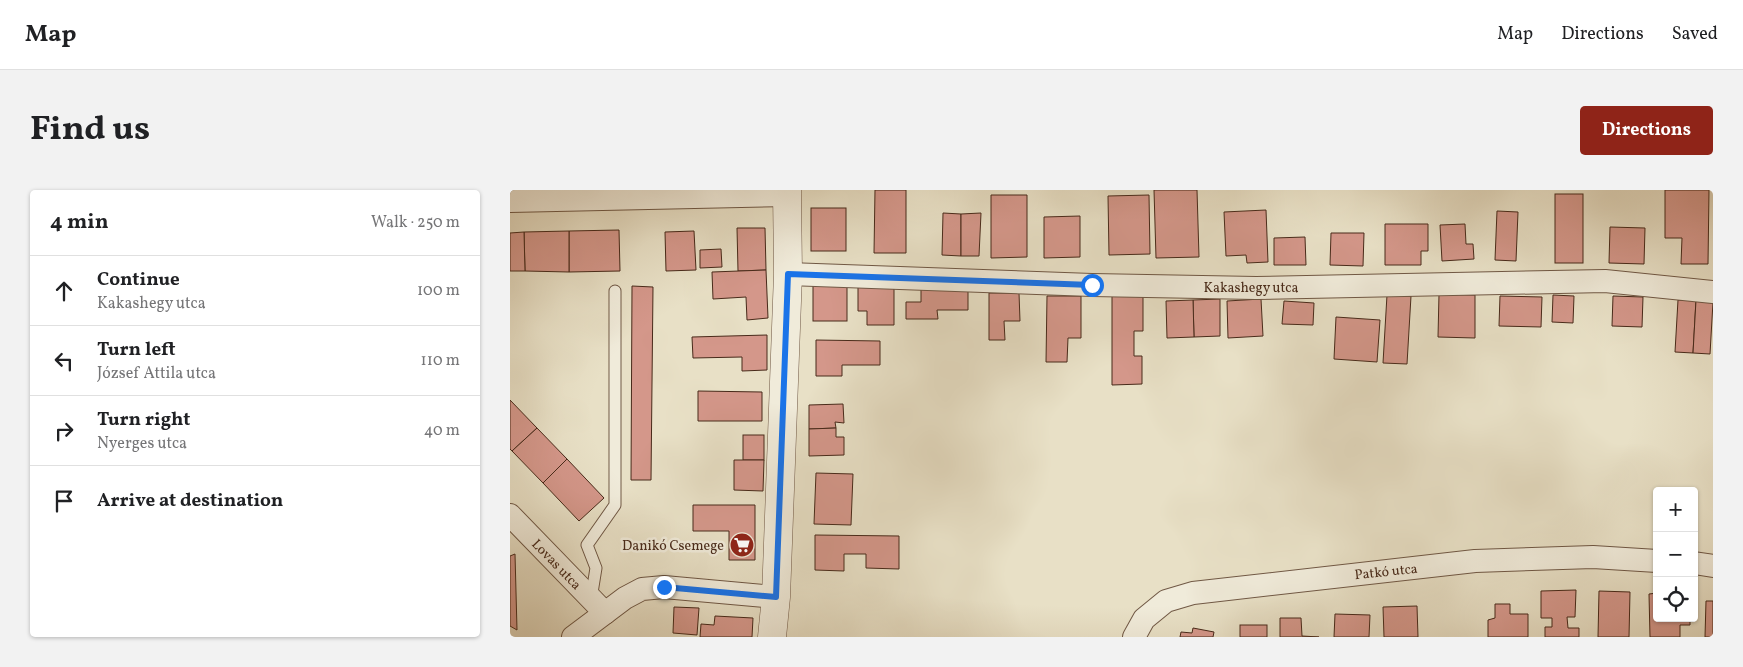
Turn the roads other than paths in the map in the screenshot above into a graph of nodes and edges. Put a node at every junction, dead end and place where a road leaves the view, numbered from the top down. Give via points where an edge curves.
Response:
1 (787, 193) edge
2 (510, 201) edge
3 (788, 274) junction
4 (614, 291) dead end
5 (1713, 292) edge
6 (510, 515) edge
7 (1653, 561) edge
8 (1698, 564) edge
9 (1713, 566) edge
10 (776, 597) junction
11 (598, 606) junction
12 (573, 637) edge
13 (772, 637) edge
14 (1134, 637) edge

1 - 2 street
1 - 3 street
3 - 5 street, Kakashegy utca via 1256,288 1605,282
3 - 10 street
4 - 11 lane via 615,505 587,545 596,568
6 - 11 street, Lovas utca
7 - 14 street, Patkó utca via 1593,557 1475,561 1193,593 1166,602 1144,619
8 - 9 street
10 - 11 street via 664,587 642,590
10 - 13 street
11 - 12 street

